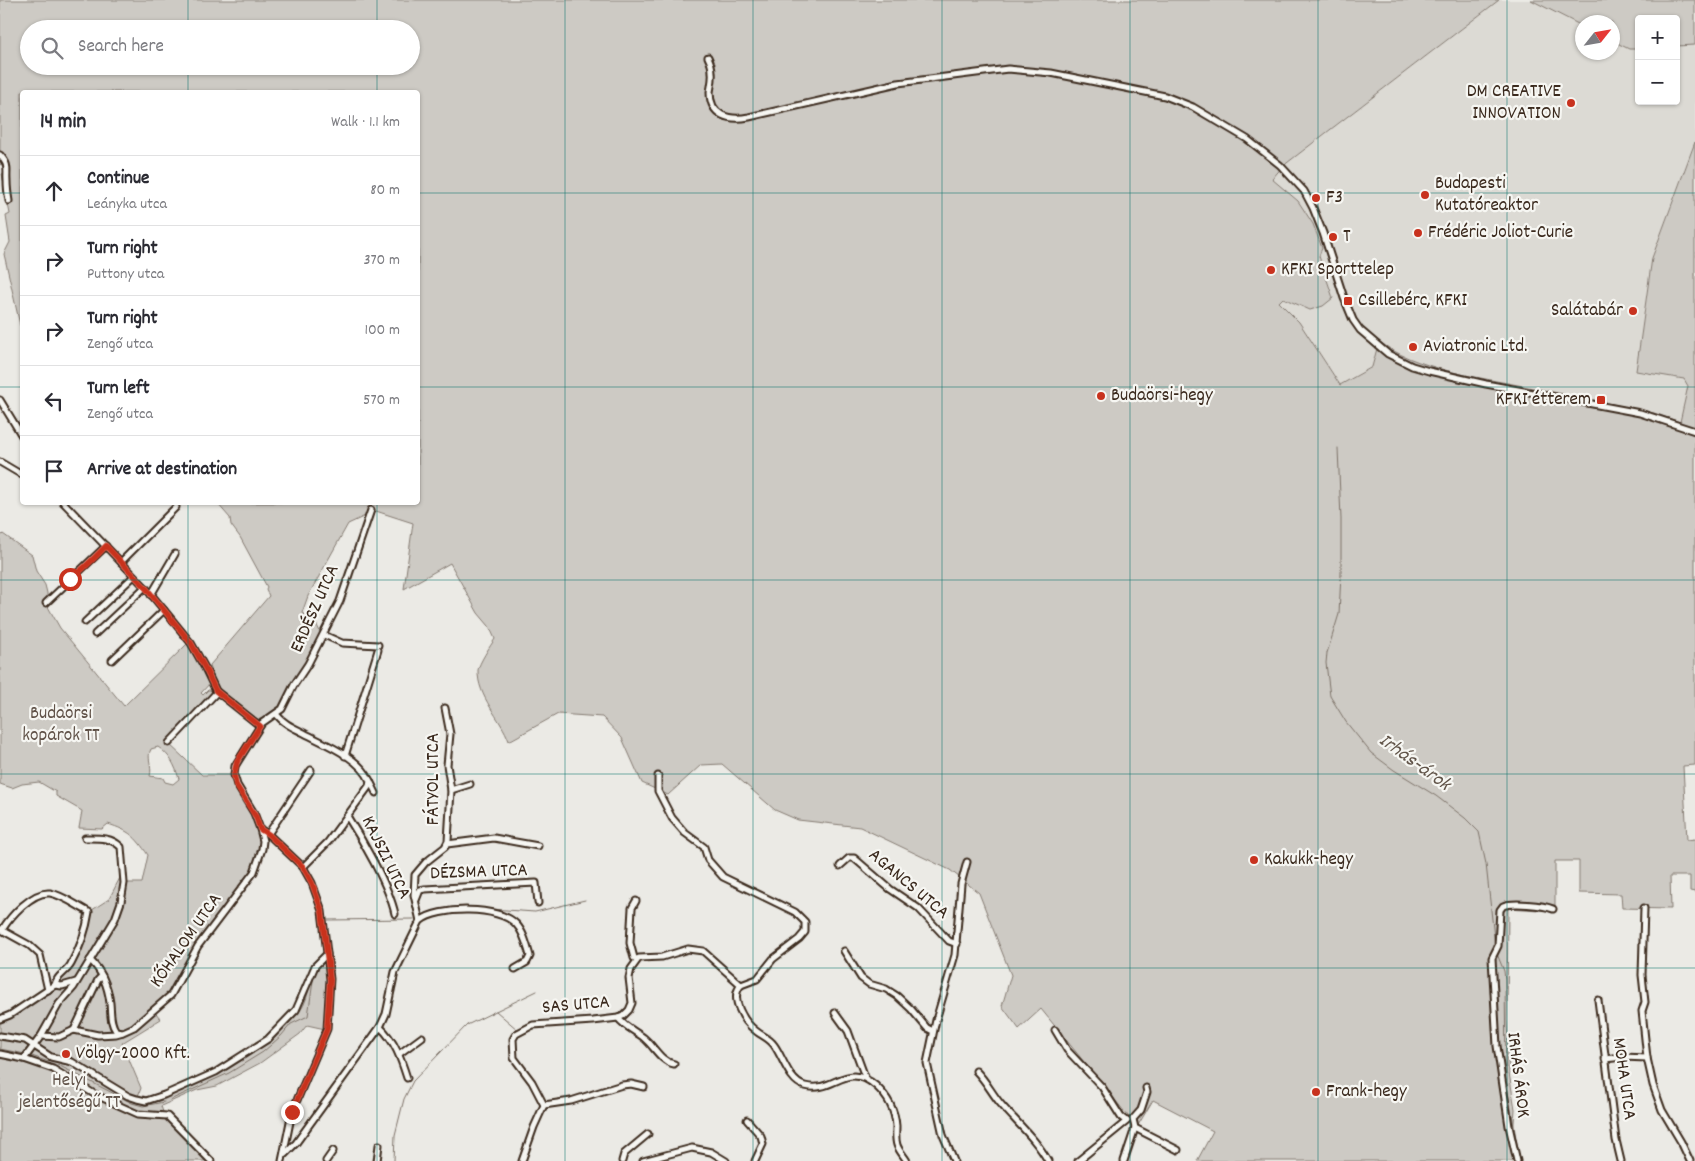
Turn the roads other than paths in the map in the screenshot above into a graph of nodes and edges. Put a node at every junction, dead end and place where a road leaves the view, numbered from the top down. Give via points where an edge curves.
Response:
1 (708, 56) dead end
2 (0, 155) edge
3 (9, 201) dead end
4 (0, 400) edge
5 (1695, 431) edge
6 (20, 433) edge
7 (0, 462) edge
8 (20, 474) edge
9 (66, 505) edge
10 (176, 507) dead end
11 (371, 510) dead end
12 (106, 546) junction
13 (174, 554) dead end
14 (121, 562) junction
15 (134, 576) junction
16 (145, 587) junction
17 (152, 595) junction
18 (46, 603) dead end
19 (164, 610) junction
20 (85, 622) dead end
21 (95, 634) dead end
22 (324, 635) junction
23 (112, 660) dead end
24 (217, 692) junction
25 (445, 708) dead end
26 (276, 714) junction
27 (260, 726) junction
28 (169, 743) dead end
29 (345, 756) junction
30 (311, 770) dead end
31 (658, 776) dead end
32 (370, 781) junction
33 (470, 784) dead end
34 (450, 790) junction
35 (376, 793) dead end
36 (347, 816) junction
37 (260, 829) junction
38 (268, 834) junction
39 (85, 838) dead end
40 (447, 844) junction
41 (538, 846) dead end
42 (967, 862) dead end
43 (840, 866) dead end
44 (303, 867) junction
45 (636, 901) dead end
46 (538, 902) dead end
47 (415, 903) junction
48 (1644, 908) dead end
49 (1553, 910) dead end
50 (395, 914) dead end
51 (420, 921) junction
52 (1, 930) edge
53 (957, 944) junction
54 (844, 951) dead end
55 (327, 954) junction
56 (636, 959) junction
57 (90, 960) junction
58 (515, 969) dead end
59 (102, 976) junction
60 (76, 982) junction
61 (55, 985) junction
62 (741, 985) junction
63 (48, 990) junction
64 (1598, 1000) dead end
65 (835, 1013) dead end
66 (618, 1018) junction
67 (0, 1019) edge
68 (380, 1027) junction
69 (74, 1030) junction
70 (1055, 1030) dead end
71 (123, 1032) junction
72 (933, 1032) junction
73 (0, 1036) edge
74 (41, 1036) junction
75 (422, 1037) dead end
76 (32, 1047) junction
77 (0, 1054) edge
78 (399, 1054) junction
79 (24, 1057) junction
80 (1647, 1058) junction
81 (1605, 1059) junction
82 (674, 1064) dead end
83 (976, 1071) dead end
84 (407, 1078) dead end
85 (866, 1078) junction
86 (644, 1087) dead end
87 (1146, 1088) dead end
88 (544, 1105) junction
89 (747, 1120) dead end
90 (1133, 1120) junction
91 (1126, 1121) junction
92 (1135, 1128) junction
93 (648, 1134) dead end
94 (379, 1145) dead end
95 (1178, 1150) dead end
96 (333, 1151) dead end
97 (285, 1154) junction
98 (211, 1161) edge
99 (282, 1161) edge
100 (326, 1161) edge
101 (376, 1161) edge
102 (522, 1161) edge
103 (622, 1161) edge
104 (643, 1161) edge
105 (726, 1161) edge
106 (755, 1161) edge
107 (907, 1161) edge
108 (954, 1161) edge
109 (1048, 1161) edge
110 (1078, 1161) edge
111 (1124, 1161) edge
112 (1517, 1161) edge
113 (1621, 1161) edge
114 (1690, 1161) edge

1 - 5 street via 714,108 729,118 740,119 898,82 991,70 1022,69 1051,73 1165,96 1193,107 1234,131 1280,165 1304,191 1320,225 1353,320 1388,354 1429,371 1646,415
2 - 3 street via 8,170
4 - 6 street
7 - 8 street
9 - 12 street
10 - 14 street
11 - 22 street, ERDÉSZ UTCA via 340,601
12 - 14 street
12 - 18 street
13 - 17 street
14 - 15 street
15 - 16 street
15 - 20 street
16 - 17 street
16 - 21 street
17 - 19 street
19 - 23 street
19 - 24 street via 194,649
22 - 26 street, ERDÉSZ UTCA
22 - 29 street via 342,643 378,647
24 - 27 street
24 - 28 street
25 - 34 street, FÁTYOL UTCA via 450,734 447,765
26 - 27 street, ERDÉSZ UTCA
26 - 29 street via 286,724
27 - 37 street via 237,762 234,775 236,785
29 - 32 street via 356,763
30 - 38 street
31 - 62 street via 658,792 672,818 704,847 708,860 724,877 795,912 805,922 805,932 799,939 774,959 757,979
32 - 35 street
32 - 36 street
33 - 34 street
34 - 40 street, FÁTYOL UTCA
36 - 44 street via 328,842
36 - 50 street, KAJSZI UTCA via 375,866
37 - 38 street
37 - 71 street, KŐHALOM UTCA via 263,841 261,855 246,885 198,946 171,996 134,1027
38 - 44 street
39 - 57 street via 119,844 124,870 119,907
40 - 41 street via 502,838
40 - 47 street, FÁTYOL UTCA via 414,876
42 - 53 street via 961,884
43 - 53 street, AGANCS UTCA via 853,858 918,908 949,941
44 - 55 street via 322,911
45 - 56 street via 632,908 630,943
46 - 47 street, DÉZSMA UTCA via 536,883 420,890
47 - 51 street, FÁTYOL UTCA
48 - 80 street via 1642,975 1645,1002 1642,1011
49 - 112 street, IRHÁS ÁROK via 1537,905 1503,906 1498,946 1492,958 1498,1052
51 - 58 street via 447,911 500,915 511,920 518,925 530,959
51 - 68 street via 395,972
52 - 61 street via 12,915 44,893 56,895 88,912 86,933 71,965
52 - 63 street via 40,955
53 - 72 street
54 - 72 street via 865,981 897,996
55 - 76 street via 315,966 296,1010 268,1039 216,1072 155,1098 137,1099 72,1062 51,1057
55 - 97 street via 330,980 327,1029 292,1112
56 - 62 street via 667,956 688,949 703,951
56 - 66 street, SAS UTCA via 629,978 632,1003 627,1013
57 - 59 street
57 - 60 street
59 - 69 street
59 - 71 street via 109,996 112,1026
60 - 61 street
60 - 74 street via 58,1004
61 - 63 street
62 - 85 street via 736,995 740,1010 752,1028 774,1046 796,1081 806,1087 815,1087 849,1076
63 - 67 street
64 - 81 street, MOHA UTCA
65 - 85 street via 848,1031
66 - 82 street via 642,1036 662,1058
66 - 88 street, SAS UTCA via 533,1025 516,1034 513,1039 514,1058
68 - 78 street
68 - 97 street
69 - 71 street, KŐHALOM UTCA via 98,1035
69 - 74 street, KŐHALOM UTCA via 59,1037
70 - 91 street via 1067,1050 1102,1087
72 - 108 street via 927,1066 943,1134
73 - 76 street via 25,1040
74 - 76 street
75 - 78 street
76 - 79 street
77 - 79 street
78 - 84 street
79 - 98 street via 133,1112 164,1115
80 - 81 street
80 - 114 street via 1662,1110
81 - 113 street, MOHA UTCA
83 - 109 street
85 - 107 street via 883,1092 889,1102 895,1116 897,1144
86 - 88 street via 622,1085 571,1101
87 - 90 street via 1141,1110
88 - 102 street
89 - 106 street via 764,1144
90 - 91 street
90 - 92 street
91 - 110 street
92 - 95 street
92 - 111 street
93 - 103 street via 624,1154
94 - 101 street
96 - 100 street
97 - 99 street
104 - 105 street via 692,1148 711,1152

